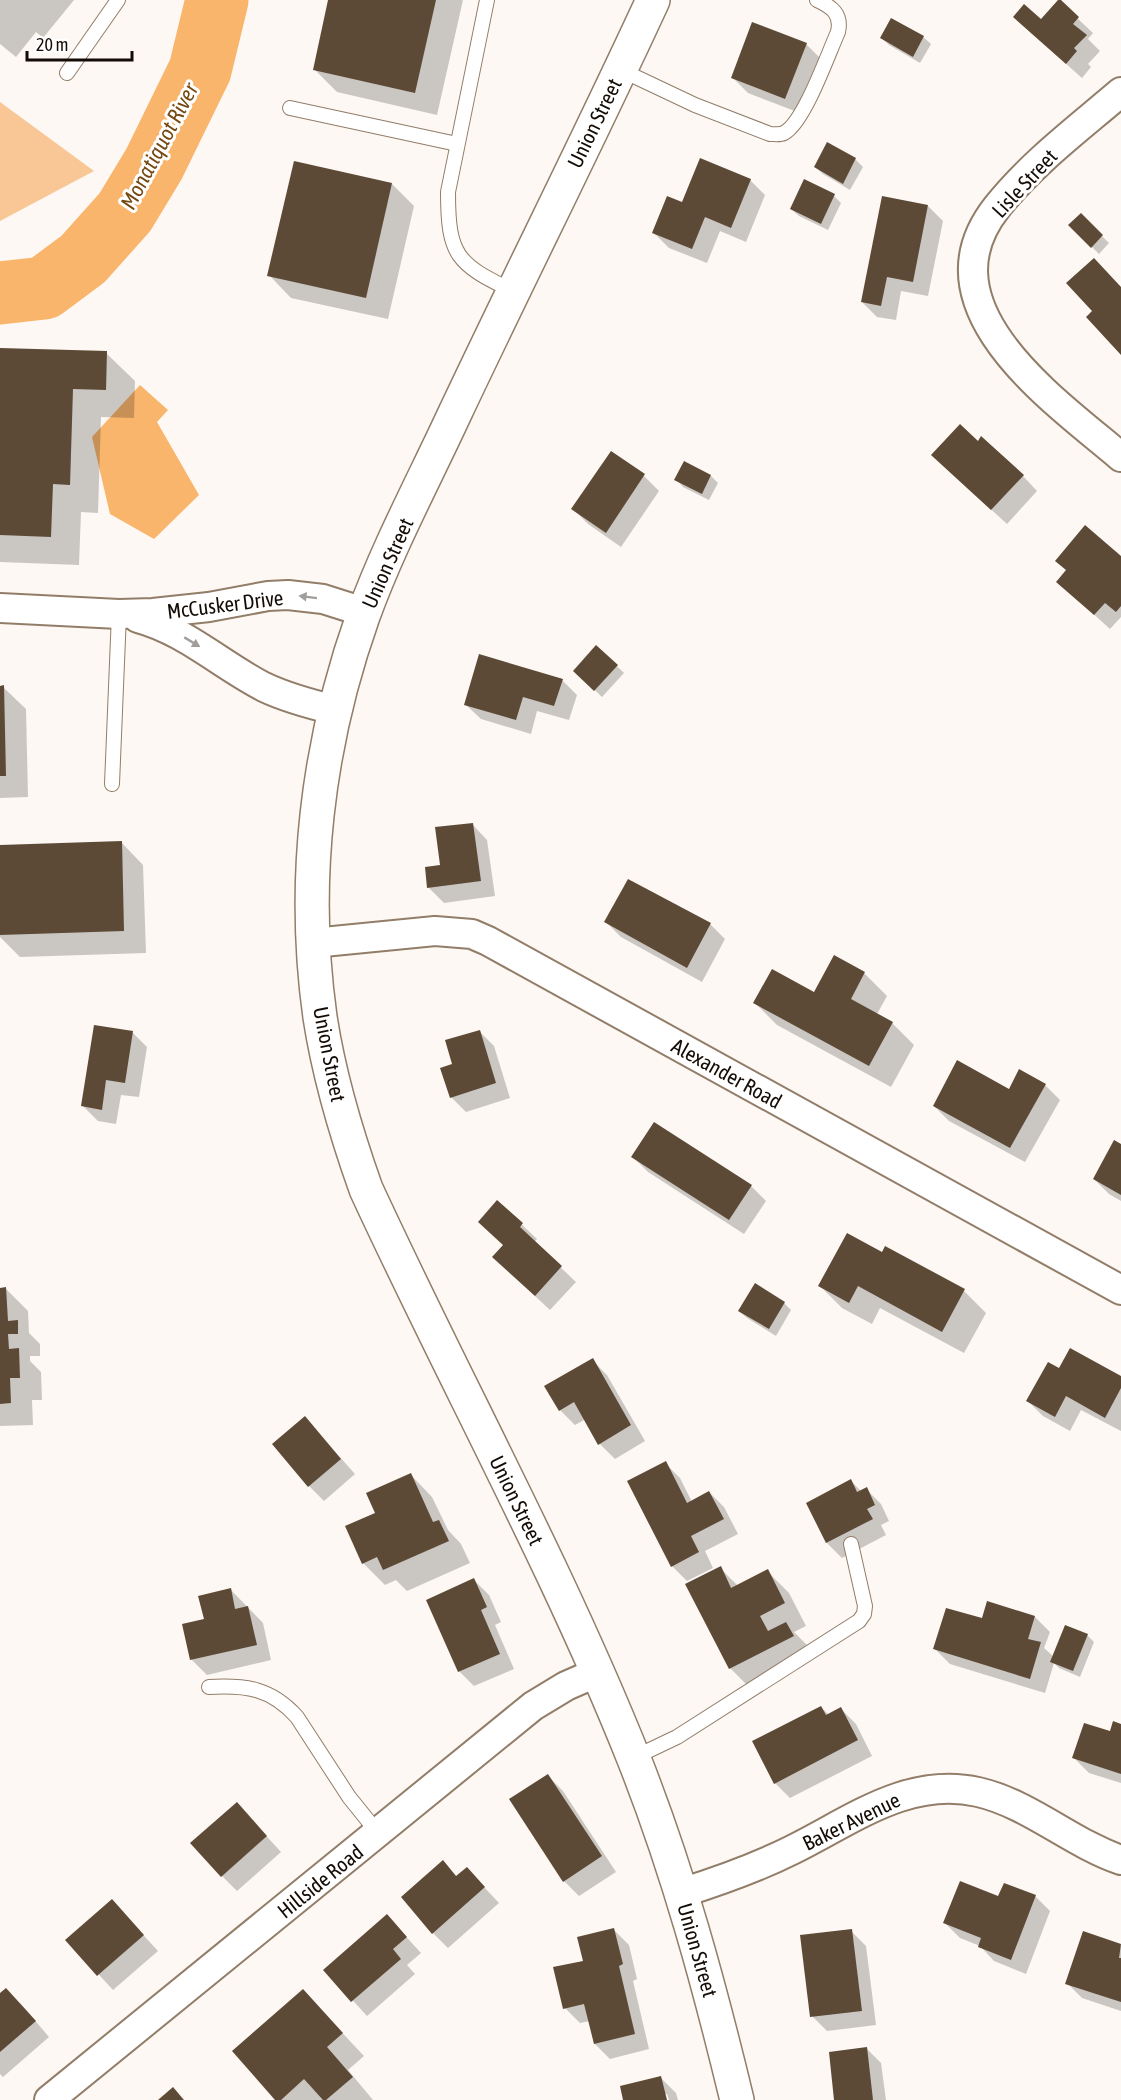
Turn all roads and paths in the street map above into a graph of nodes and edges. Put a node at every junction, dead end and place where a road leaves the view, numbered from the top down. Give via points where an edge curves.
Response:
1 (118, 0) edge
2 (488, 0) edge
3 (653, 0) edge
4 (817, 0) edge
5 (620, 70) junction
6 (67, 73) dead end
7 (1121, 92) edge
8 (290, 108) dead end
9 (457, 144) junction
10 (513, 291) junction
11 (1121, 457) edge
12 (0, 608) edge
13 (364, 612) junction
14 (119, 614) junction
15 (335, 710) junction
16 (112, 784) dead end
17 (313, 943) junction
18 (1121, 1290) edge
19 (850, 1544) dead end
20 (598, 1672) junction
21 (209, 1687) dead end
22 (633, 1758) junction
23 (378, 1833) junction
24 (1121, 1860) edge
25 (681, 1893) junction
26 (49, 2100) edge
27 (737, 2100) edge

1 - 6 lane
2 - 9 lane
3 - 5 main road, Union Street
4 - 5 lane via 837,14 838,32 800,119 782,134 770,134 695,105
5 - 10 main road, Union Street
7 - 11 street, Lisle Street via 1047,156 996,208 978,240 973,272 980,306 1004,349 1043,390
8 - 9 lane
9 - 10 lane via 448,192 452,244 468,267
10 - 13 main road, Union Street
12 - 14 street, McCusker Drive
13 -> 14 street, McCusker Drive via 323,599 288,595 180,611
13 - 15 main road, Union Street
14 -> 15 street, McCusker Drive via 179,634 279,694
14 - 16 lane
15 - 17 main road, Union Street via 319,786 313,860
17 - 18 street, Alexander Road via 435,931 472,934
17 - 20 main road, Union Street via 329,1063 366,1189
19 - 22 lane via 865,1606 859,1622 677,1737
20 - 22 main road, Union Street
20 - 23 street, Hillside Road via 533,1706
21 - 23 lane via 246,1687 276,1697 288,1706
22 - 25 main road, Union Street
23 - 26 street, Hillside Road
24 - 25 street, Baker Avenue via 1084,1845 1004,1800 962,1789 928,1789 893,1798 765,1863
25 - 27 main road, Union Street

